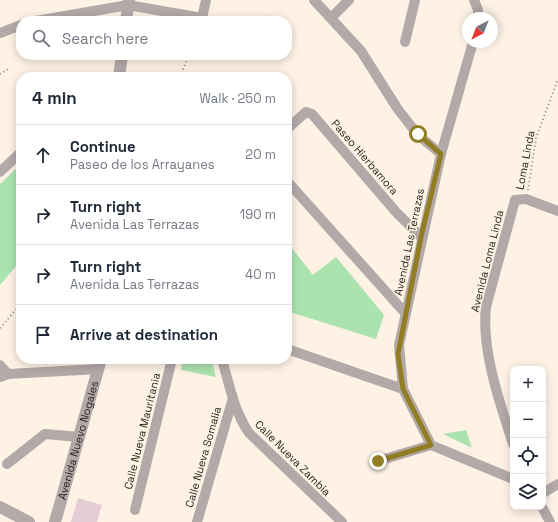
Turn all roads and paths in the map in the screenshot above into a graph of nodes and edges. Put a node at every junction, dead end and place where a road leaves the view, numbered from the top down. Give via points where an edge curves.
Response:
1 (206, 0) edge
2 (314, 0) edge
3 (349, 0) edge
4 (415, 0) edge
5 (474, 0) edge
6 (129, 3) edge
7 (478, 12) edge
8 (62, 16) edge
9 (127, 16) edge
10 (192, 16) edge
11 (202, 16) edge
12 (331, 18) junction
13 (16, 27) edge
14 (0, 33) edge
15 (405, 42) dead end
16 (471, 48) edge
17 (122, 60) edge
18 (187, 60) edge
19 (10, 68) dead end
20 (121, 72) edge
21 (182, 72) edge
22 (0, 74) edge
23 (558, 79) edge
24 (292, 124) edge
25 (441, 154) junction
26 (16, 157) edge
27 (0, 172) edge
28 (292, 187) edge
29 (526, 199) junction
30 (558, 211) edge
31 (421, 237) junction
32 (16, 310) edge
33 (406, 314) junction
34 (0, 328) edge
35 (292, 351) edge
36 (100, 364) edge
37 (171, 364) edge
38 (223, 364) edge
39 (0, 365) edge
40 (4, 375) edge
41 (403, 389) junction
42 (233, 398) junction
43 (79, 437) junction
44 (511, 438) edge
45 (431, 445) junction
46 (378, 461) dead end
47 (7, 464) dead end
48 (510, 478) edge
49 (558, 484) edge
50 (546, 491) edge
51 (0, 507) edge
52 (135, 510) dead end
53 (544, 510) edge
54 (13, 519) edge
55 (29, 522) edge
56 (55, 522) edge
57 (197, 522) edge
58 (342, 522) edge
59 (550, 522) edge

1 - 11 street
2 - 12 street
3 - 12 street
4 - 15 street
5 - 7 street
6 - 8 street
6 - 9 street
6 - 10 street
12 - 25 street via 361,51 397,108 418,134
13 - 14 street
16 - 25 street, Avenida Las Terrazas
17 - 20 street
18 - 21 path
19 - 22 path
23 - 29 path, Loma Linda via 536,138
24 - 31 street, Paseo Hierbamora via 306,112 312,114 396,212
25 - 31 street, Avenida Las Terrazas
26 - 27 street
28 - 33 street
29 - 30 street
29 - 44 street, Avenida Loma Linda via 515,200 484,323 502,412
31 - 33 street, Avenida Las Terrazas
32 - 34 path
33 - 41 street, Avenida Las Terrazas via 398,354
35 - 41 street
36 - 40 street
36 - 43 street, Avenida Nuevo Nogales
37 - 52 street, Calle Nueva Mauritania
38 - 42 street, Calle Nueva Zambia
39 - 40 street
41 - 45 street, Avenida Las Terrazas
42 - 57 street, Calle Nueva Somalia
42 - 58 street, Calle Nueva Zambia via 240,420 249,432
43 - 47 street via 45,434
43 - 56 street, Avenida Nuevo Nogales
45 - 46 street
45 - 48 street
49 - 50 street
51 - 54 street
53 - 59 street
54 - 55 street

